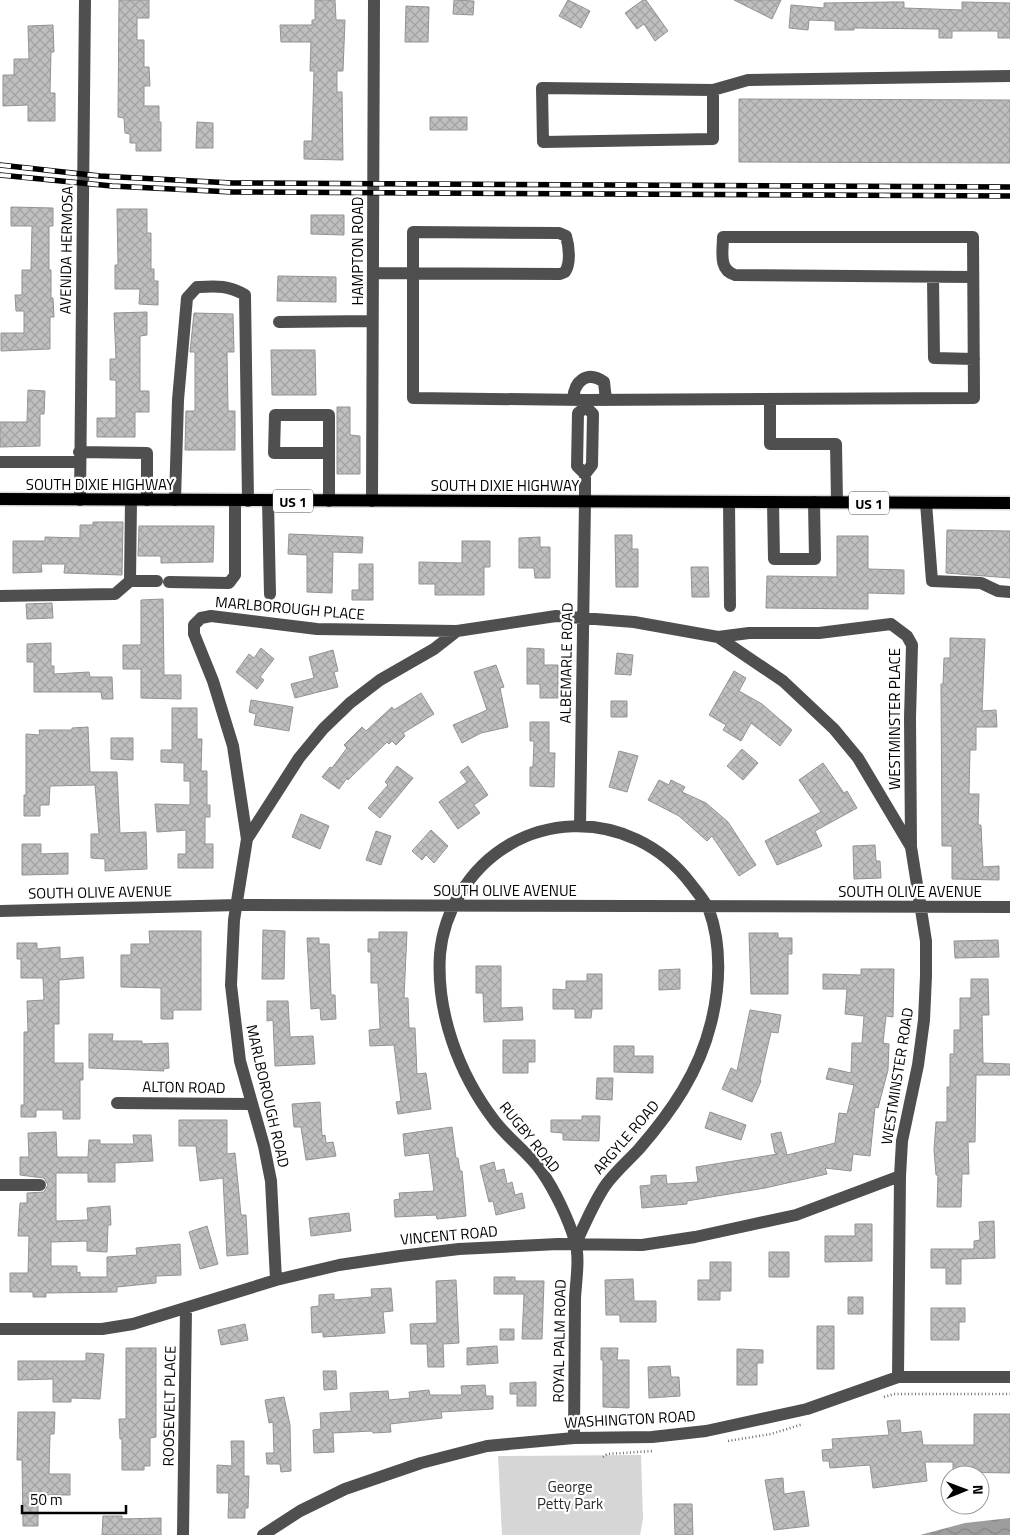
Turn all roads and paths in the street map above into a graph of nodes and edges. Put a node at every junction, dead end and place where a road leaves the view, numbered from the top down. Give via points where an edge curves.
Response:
1 (85, 0) edge
2 (374, 0) edge
3 (1010, 76) edge
4 (713, 90) junction
5 (372, 273) junction
6 (413, 274) junction
7 (933, 277) junction
8 (974, 278) junction
9 (372, 321) junction
10 (278, 322) dead end
11 (974, 358) junction
12 (770, 399) junction
13 (606, 400) junction
14 (581, 402) junction
15 (329, 453) junction
16 (79, 457) junction
17 (0, 462) edge
18 (0, 499) edge
19 (80, 500) junction
20 (131, 500) junction
21 (147, 500) junction
22 (175, 500) junction
23 (241, 501) junction
24 (268, 501) junction
25 (329, 501) junction
26 (372, 501) junction
27 (585, 502) junction
28 (729, 502) junction
29 (773, 502) junction
30 (814, 502) junction
31 (837, 502) junction
32 (926, 503) junction
33 (1010, 503) edge
34 (130, 582) junction
35 (1010, 592) edge
36 (270, 594) dead end
37 (0, 596) edge
38 (730, 606) dead end
39 (582, 617) junction
40 (457, 631) junction
41 (718, 637) junction
42 (580, 826) junction
43 (247, 839) junction
44 (911, 847) junction
45 (238, 905) junction
46 (453, 906) junction
47 (708, 907) junction
48 (1010, 907) edge
49 (921, 908) junction
50 (0, 911) edge
51 (117, 1103) dead end
52 (250, 1104) junction
53 (900, 1176) junction
54 (0, 1185) edge
55 (40, 1185) dead end
56 (576, 1243) junction
57 (276, 1280) junction
58 (186, 1308) junction
59 (0, 1329) edge
60 (898, 1377) junction
61 (1010, 1377) edge
62 (574, 1438) junction
63 (183, 1535) edge
64 (263, 1535) edge

1 - 16 street, AVENIDA HERMOSA
2 - 5 street, HAMPTON ROAD
3 - 4 street via 748,80
4 - 4 street via 713,139 543,142 542,88
5 - 6 street
5 - 9 street, HAMPTON ROAD
6 - 6 street via 413,232 559,233 566,236 568,242 568,268 560,274
6 - 14 street via 413,398
7 - 8 street
7 - 8 street via 734,275 723,266 723,237 974,237
7 - 11 street via 934,358
8 - 11 street
9 - 10 street
9 - 26 street, HAMPTON ROAD
11 - 12 street via 974,398
12 - 13 street
12 - 31 street via 770,444 836,444
13 - 14 street
13 - 14 street via 604,382 599,378 585,378 577,383 574,390
14 - 27 street, ALBEMARLE ROAD via 592,414 592,465 585,474
15 - 15 street via 329,415 275,415 274,453
15 - 25 street
16 - 17 street
16 - 19 street, AVENIDA HERMOSA
16 - 21 street via 147,453
18 - 19 main road, SOUTH DIXIE HIGHWAY / US 1
19 - 20 main road, SOUTH DIXIE HIGHWAY / US 1
20 - 21 main road, SOUTH DIXIE HIGHWAY / US 1
20 - 34 street
21 - 22 main road, SOUTH DIXIE HIGHWAY / US 1
22 - 23 main road, SOUTH DIXIE HIGHWAY / US 1
22 - 23 street via 178,400 187,298 197,287 210,286 231,287 245,295
23 - 24 main road, SOUTH DIXIE HIGHWAY / US 1
23 - 34 street via 235,575 229,583
24 - 25 main road, SOUTH DIXIE HIGHWAY / US 1
24 - 36 street
25 - 26 main road, SOUTH DIXIE HIGHWAY / US 1
26 - 27 main road, SOUTH DIXIE HIGHWAY / US 1
27 - 28 main road, SOUTH DIXIE HIGHWAY / US 1
27 - 39 street, ALBEMARLE ROAD
28 - 29 main road, SOUTH DIXIE HIGHWAY / US 1
28 - 38 street
29 - 30 main road, SOUTH DIXIE HIGHWAY / US 1
29 - 30 street via 774,559 815,559
30 - 31 main road, SOUTH DIXIE HIGHWAY / US 1
31 - 32 main road, SOUTH DIXIE HIGHWAY / US 1
32 - 33 main road, SOUTH DIXIE HIGHWAY / US 1
32 - 35 street via 932,581 981,583 998,591
34 - 37 street via 115,594
39 - 40 street, MARLBOROUGH ROAD via 541,618
39 - 41 street, WESTMINSTER ROAD via 634,622
39 - 42 street, ALBEMARLE ROAD
40 - 43 street, MARLBOROUGH ROAD via 434,649 380,680 323,729 299,758
40 - 43 street, MARLBOROUGH PLACE via 317,629 211,616 201,618 194,625 194,634 233,746
41 - 44 street, WESTMINSTER ROAD via 783,681 834,729 879,790
41 - 44 street, WESTMINSTER PLACE via 749,633 819,633 891,624 907,636 913,656
42 - 46 street, RUGBY ROAD via 537,832 499,850 469,879
42 - 47 street, RUGBY ROAD via 631,836 650,846 682,872
43 - 45 street, MARLBOROUGH ROAD
44 - 49 street, WESTMINSTER ROAD
45 - 46 street, SOUTH OLIVE AVENUE
45 - 50 street, SOUTH OLIVE AVENUE
45 - 52 street, MARLBOROUGH ROAD via 233,930 231,984 240,1061
46 - 47 street, SOUTH OLIVE AVENUE
46 - 56 street, RUGBY ROAD via 440,954 442,1005 450,1034 476,1092 495,1121 541,1171
47 - 49 street, SOUTH OLIVE AVENUE
47 - 56 street, ARGYLE ROAD via 715,930 718,995 702,1055 666,1119 606,1184
48 - 49 street, SOUTH OLIVE AVENUE
49 - 53 street, WESTMINSTER ROAD via 926,941 924,1020 902,1140
51 - 52 street, ALTON ROAD
52 - 57 street, MARLBOROUGH ROAD via 271,1181
53 - 56 street, VINCENT ROAD via 796,1215 750,1226 642,1245
53 - 60 street, WESTMINSTER ROAD
54 - 55 street
56 - 57 street, VINCENT ROAD via 459,1249 400,1256 339,1265
56 - 62 street, ROYAL PALM ROAD
57 - 58 street, VINCENT ROAD
58 - 59 street, VINCENT ROAD via 133,1324 102,1329
58 - 63 street, ROOSEVELT PLACE
60 - 61 street, WASHINGTON ROAD
60 - 62 street, WASHINGTON ROAD via 807,1409 706,1431 652,1437
62 - 64 street, WASHINGTON ROAD via 487,1446 421,1462 345,1489 300,1511

